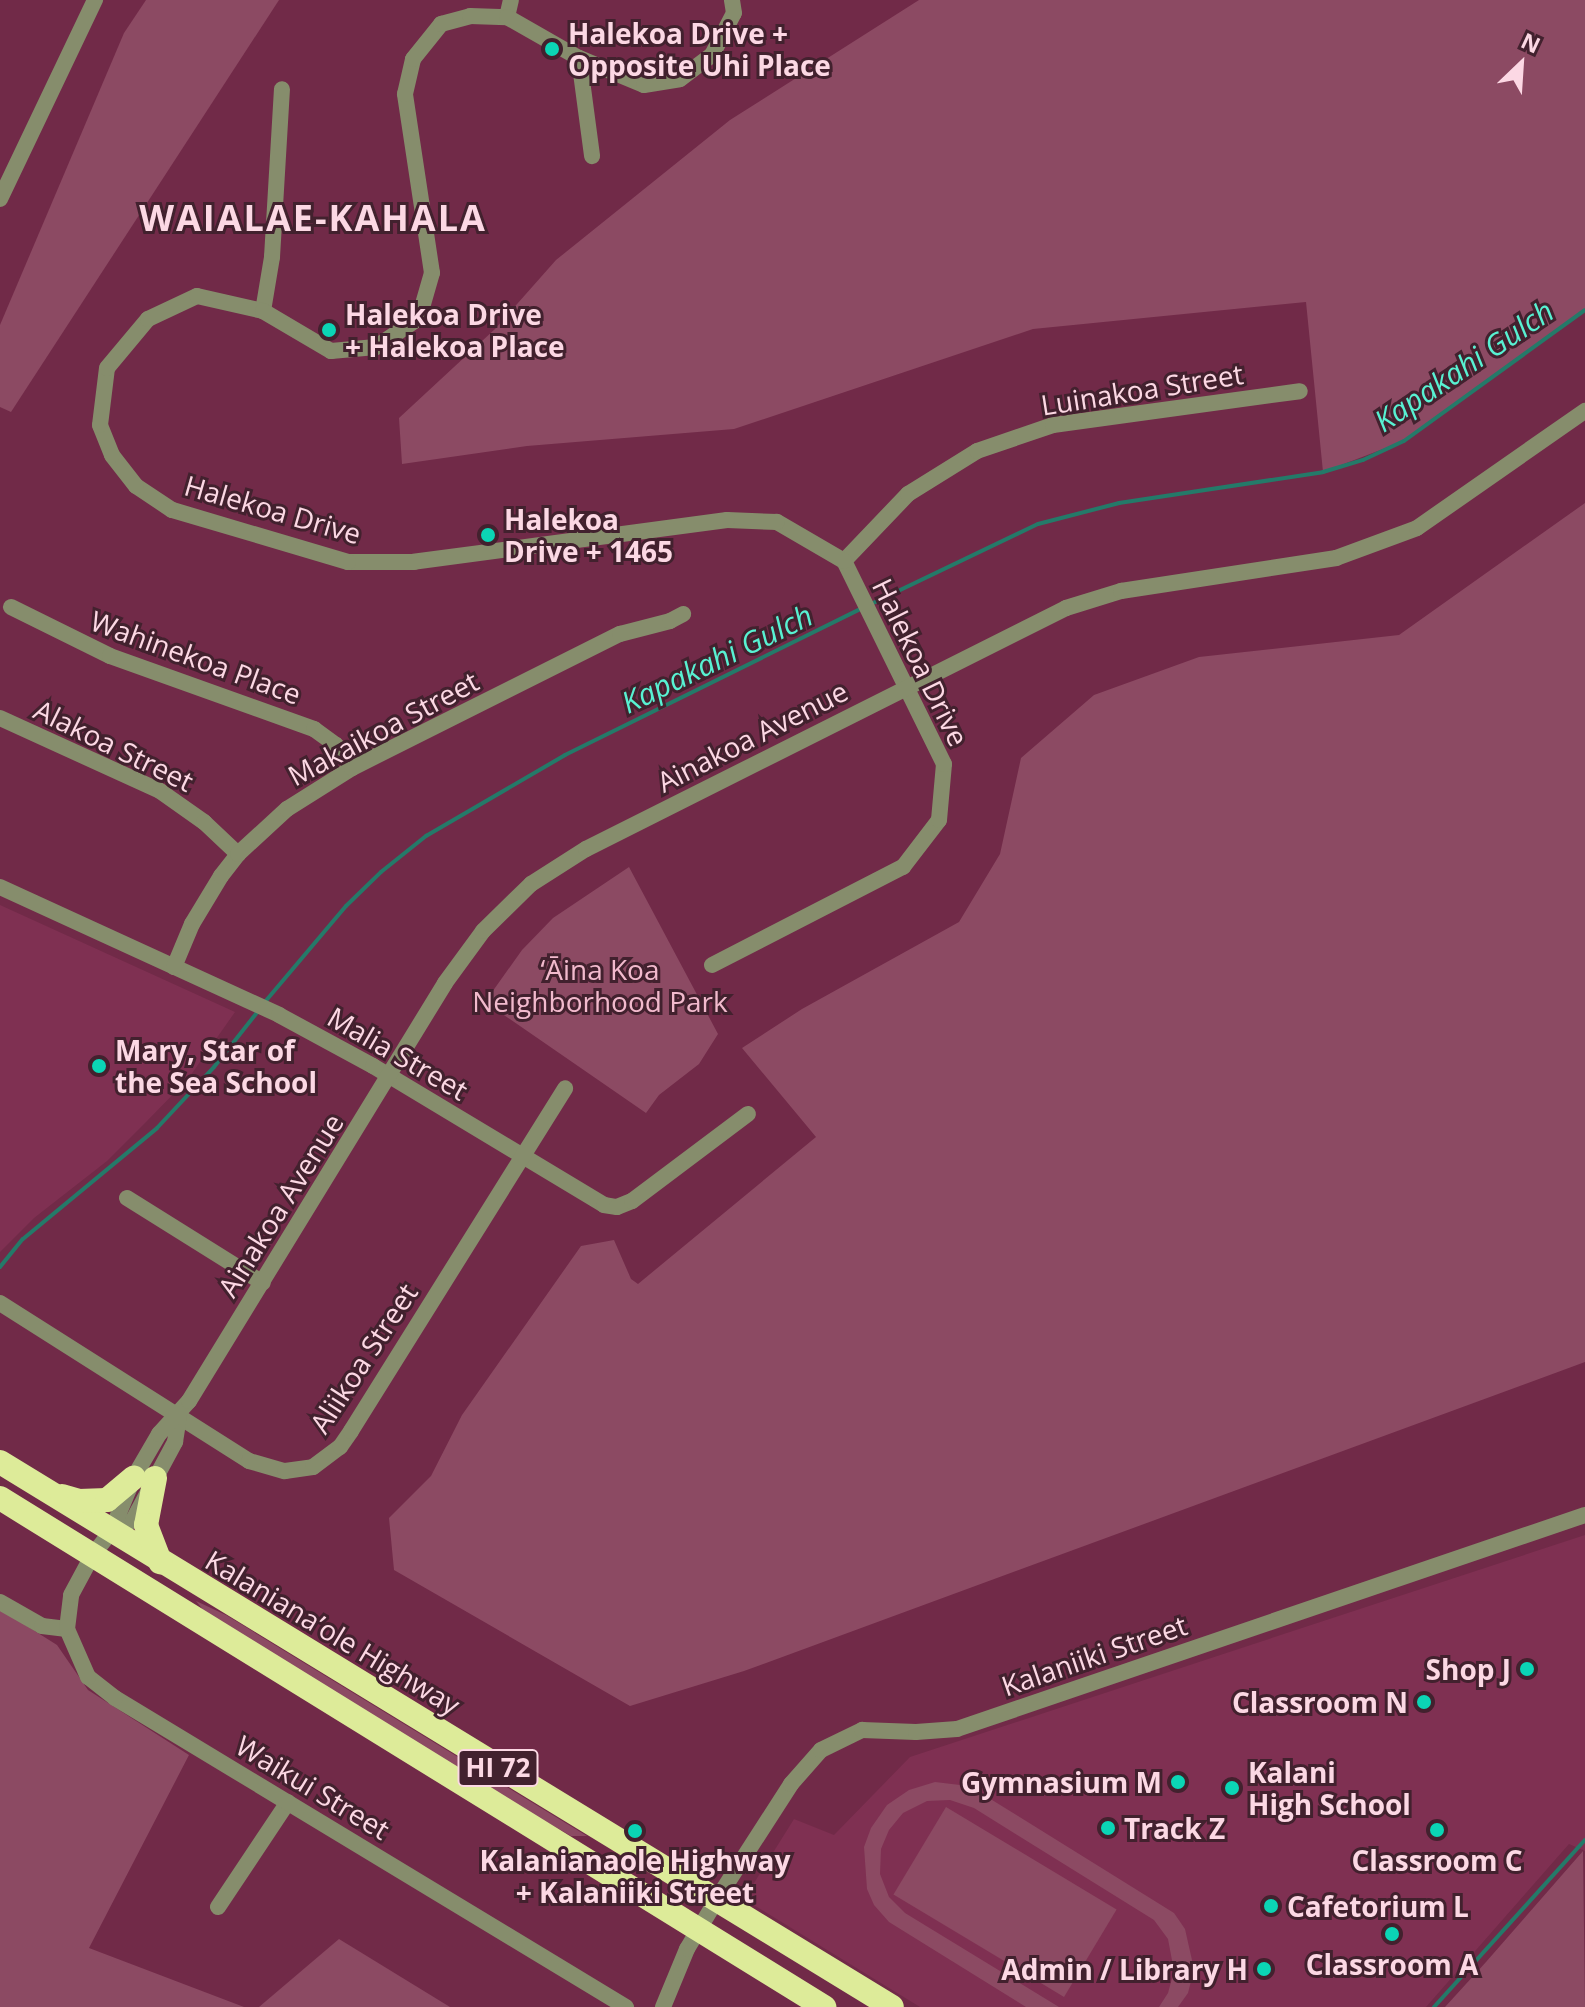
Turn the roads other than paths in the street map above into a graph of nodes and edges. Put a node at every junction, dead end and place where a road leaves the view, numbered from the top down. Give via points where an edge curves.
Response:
1 (95, 0) edge
2 (511, 0) edge
3 (732, 0) edge
4 (507, 17) junction
5 (579, 58) junction
6 (282, 89) dead end
7 (592, 156) dead end
8 (0, 199) edge
9 (263, 311) junction
10 (1300, 391) dead end
11 (1585, 411) edge
12 (844, 561) junction
13 (11, 607) dead end
14 (683, 614) dead end
15 (904, 688) junction
16 (0, 718) edge
17 (352, 768) junction
18 (238, 854) junction
19 (0, 887) edge
20 (712, 965) dead end
21 (174, 967) junction
22 (390, 1077) junction
23 (565, 1088) dead end
24 (748, 1114) dead end
25 (520, 1157) junction
26 (127, 1198) dead end
27 (263, 1283) junction
28 (0, 1303) edge
29 (179, 1416) junction
30 (0, 1462) edge
31 (145, 1477) junction
32 (44, 1490) junction
33 (0, 1498) edge
34 (1585, 1515) edge
35 (111, 1532) junction
36 (92, 1556) junction
37 (157, 1560) junction
38 (0, 1602) edge
39 (192, 1618) junction
40 (67, 1629) junction
41 (288, 1802) junction
42 (717, 1899) junction
43 (218, 1907) dead end
44 (700, 1928) junction
45 (626, 2007) edge
46 (663, 2007) edge
47 (824, 2007) edge
48 (892, 2007) edge

1 - 8 street
2 - 4 street
3 - 5 street, Halekoa Drive via 734,13 712,55 680,79 644,85
4 - 5 street, Halekoa Drive
4 - 9 street, Halekoa Drive via 470,16 441,24 413,59 405,94 432,273 419,318 376,347 331,351
5 - 7 street
6 - 9 street via 272,257
9 - 12 street, Halekoa Drive via 197,296 148,319 107,368 100,425 112,455 136,486 172,510 348,562 414,562 727,520 777,522
10 - 12 street, Luinakoa Street via 1053,425 977,451 908,494
11 - 15 street, Ainakoa Avenue via 1432,520 1384,542 1312,563 1094,598 1042,618
12 - 15 street, Halekoa Drive
13 - 17 street, Wahinekoa Place via 110,656 314,729 336,745
14 - 17 street, Makaikoa Street via 620,634
15 - 20 street, Halekoa Drive via 944,764 939,820 903,867
15 - 22 street, Ainakoa Avenue via 586,849 531,884 464,955
16 - 18 street, Alakoa Street via 160,791
17 - 18 street, Makaikoa Street via 287,809
18 - 21 street, Makaikoa Street via 204,901
19 - 21 street, Malia Street
21 - 22 street, Malia Street via 279,1015
22 - 25 street, Malia Street
22 - 27 street, Ainakoa Avenue
23 - 25 street, Aliikoa Street
24 - 25 street, Malia Street via 623,1206 597,1203
25 - 29 street, Aliikoa Street via 351,1431 328,1458 300,1471 270,1469
26 - 27 street
27 - 29 street, Ainakoa Avenue
28 - 29 street, Aliikoa Street
29 - 31 street, Ainakoa Avenue via 159,1434
30 - 32 highway, Kalaniana’ole Highway
31 - 32 highway via 101,1501 79,1501
31 - 35 street, Ainakoa Avenue
31 - 37 highway via 146,1525
32 - 35 highway, Kalaniana’ole Highway
33 - 36 highway
34 - 42 street, Kalaniiki Street via 957,1729 862,1730 821,1750 791,1784
35 - 36 street, Ainakoa Avenue
35 - 37 highway, Kalaniana’ole Highway / HI 72
36 - 39 highway, HI 72
36 - 40 street via 71,1595
37 - 39 highway
37 - 42 highway, Kalaniana’ole Highway / HI 72
38 - 40 street via 42,1626
39 - 44 highway, HI 72
40 - 41 street, Waikui Street via 78,1661 100,1687
41 - 43 street
41 - 45 street, Waikui Street
42 - 44 street, Kalaniiki Street
42 - 48 highway, Kalaniana’ole Highway / HI 72
44 - 46 street, Kalaniiki Street
44 - 47 highway, HI 72

